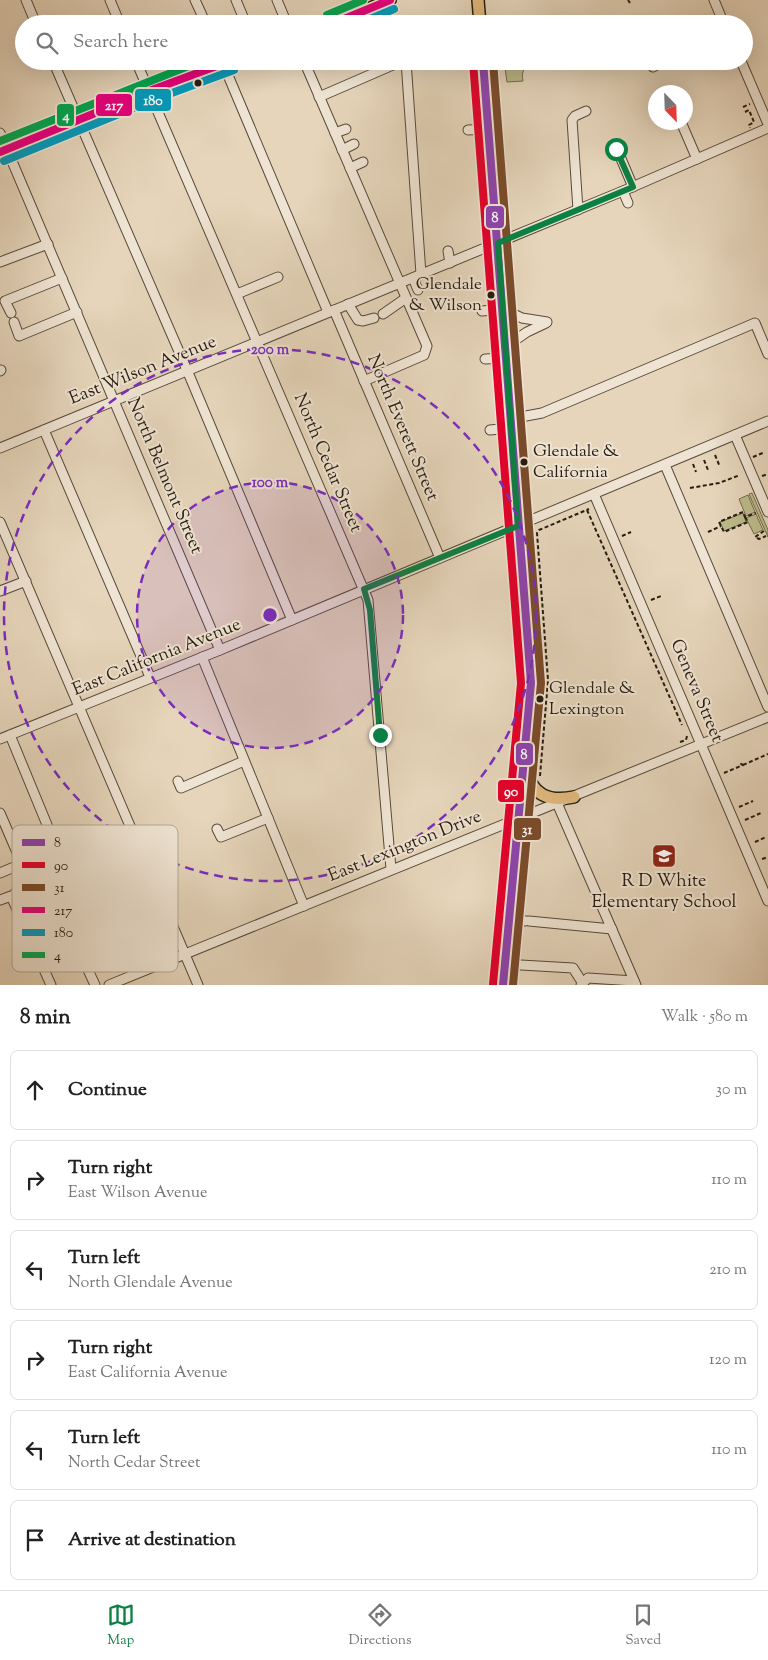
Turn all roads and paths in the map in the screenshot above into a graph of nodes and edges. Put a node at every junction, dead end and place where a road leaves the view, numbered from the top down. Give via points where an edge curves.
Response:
1 (26, 0) edge
2 (110, 0) edge
3 (195, 0) edge
4 (236, 0) edge
5 (277, 0) edge
6 (390, 0) edge
7 (478, 0) edge
8 (714, 0) edge
9 (363, 5) edge
10 (32, 15) edge
11 (116, 15) edge
12 (202, 15) edge
13 (242, 15) edge
14 (283, 15) edge
15 (346, 15) edge
16 (479, 15) edge
17 (720, 15) edge
18 (59, 70) edge
19 (140, 70) edge
20 (204, 70) edge
21 (228, 70) edge
22 (308, 70) edge
23 (381, 70) edge
24 (406, 70) edge
25 (484, 70) edge
26 (744, 70) edge
27 (149, 91) junction
28 (319, 97) junction
29 (750, 104) dead end
30 (743, 107) dead end
31 (586, 111) dead end
32 (745, 112) dead end
33 (78, 120) junction
34 (768, 124) edge
35 (750, 128) dead end
36 (768, 128) edge
37 (346, 129) dead end
38 (489, 129) junction
39 (468, 130) dead end
40 (684, 130) edge
41 (0, 133) edge
42 (335, 133) junction
43 (354, 144) dead end
44 (616, 149) dead end
45 (342, 150) junction
46 (3, 151) edge
47 (697, 160) junction
48 (363, 162) dead end
49 (350, 168) junction
50 (633, 187) junction
51 (623, 191) junction
52 (628, 203) dead end
53 (578, 210) junction
54 (498, 243) junction
55 (48, 244) junction
56 (448, 251) dead end
57 (0, 262) edge
58 (450, 263) junction
59 (417, 276) junction
60 (278, 277) dead end
61 (62, 278) junction
62 (400, 283) junction
63 (418, 290) dead end
64 (237, 294) junction
65 (406, 298) junction
66 (348, 304) junction
67 (503, 309) junction
68 (331, 311) junction
69 (482, 311) dead end
70 (77, 312) junction
71 (383, 314) dead end
72 (374, 318) dead end
73 (258, 342) junction
74 (506, 352) junction
75 (768, 354) edge
76 (485, 359) dead end
77 (187, 370) junction
78 (364, 381) junction
79 (115, 400) junction
80 (768, 421) edge
81 (510, 423) junction
82 (44, 430) junction
83 (490, 430) dead end
84 (735, 435) junction
85 (0, 448) edge
86 (765, 452) dead end
87 (715, 455) dead end
88 (753, 457) dead end
89 (704, 460) dead end
90 (693, 464) dead end
91 (664, 465) junction
92 (720, 468) dead end
93 (708, 470) dead end
94 (696, 472) dead end
95 (768, 474) edge
96 (740, 475) dead end
97 (762, 476) dead end
98 (690, 488) dead end
99 (594, 494) junction
100 (756, 512) dead end
101 (768, 512) edge
102 (745, 517) junction
103 (0, 522) edge
104 (518, 526) junction
105 (721, 526) junction
106 (764, 530) dead end
107 (631, 532) dead end
108 (708, 532) dead end
109 (766, 536) dead end
110 (620, 537) dead end
111 (440, 558) junction
112 (26, 581) junction
113 (364, 589) junction
114 (0, 591) edge
115 (661, 596) dead end
116 (651, 600) dead end
117 (292, 620) junction
118 (220, 650) junction
119 (202, 657) junction
120 (150, 677) junction
121 (79, 706) junction
122 (768, 707) edge
123 (768, 717) edge
124 (10, 735) junction
125 (0, 739) edge
126 (676, 744) dead end
127 (702, 745) junction
128 (768, 754) edge
129 (525, 755) junction
130 (244, 761) junction
131 (722, 774) dead end
132 (540, 779) dead end
133 (178, 781) dead end
134 (574, 797) junction
135 (753, 801) dead end
136 (557, 803) junction
137 (739, 807) dead end
138 (0, 813) edge
139 (761, 813) dead end
140 (268, 818) junction
141 (518, 819) junction
142 (745, 820) dead end
143 (47, 825) edge
144 (130, 825) edge
145 (218, 829) dead end
146 (766, 837) dead end
147 (12, 841) edge
148 (754, 842) dead end
149 (768, 857) edge
150 (762, 859) dead end
151 (12, 868) edge
152 (392, 869) junction
153 (0, 872) edge
154 (12, 898) edge
155 (0, 900) edge
156 (768, 900) edge
157 (304, 906) junction
158 (509, 920) junction
159 (612, 929) junction
160 (178, 939) edge
161 (185, 955) junction
162 (178, 958) edge
163 (505, 964) junction
164 (45, 972) edge
165 (89, 972) edge
166 (142, 972) edge
167 (635, 983) edge
168 (582, 984) edge
169 (51, 985) edge
170 (95, 985) edge
171 (110, 985) edge
172 (198, 985) edge
173 (503, 985) edge

1 - 10 street
2 - 11 street
3 - 12 street
4 - 13 street
5 - 14 street
6 - 9 main road
7 - 16 main road
8 - 17 street
9 - 15 main road
18 - 33 street
19 - 27 street, North Cedar Street
20 - 27 main road
21 - 68 street, North Everett Street
22 - 28 street
23 - 28 street
24 - 59 street
25 - 38 main road
26 - 34 street
27 - 33 main road
27 - 64 street, North Cedar Street
28 - 42 street
29 - 30 path
31 - 53 street via 572,120
32 - 35 path via 749,110 754,122
33 - 46 main road
33 - 77 street
36 - 47 street, East Wilson Avenue
37 - 42 street
38 - 39 street
38 - 54 main road
40 - 47 street
41 - 46 street, North Belmont Street
42 - 45 street
43 - 45 street
44 - 50 street
45 - 49 street
46 - 55 street, North Belmont Street
47 - 50 street, East Wilson Avenue
48 - 49 street
49 - 62 street
50 - 51 street, East Wilson Avenue
51 - 52 street
51 - 53 street, East Wilson Avenue
53 - 54 street, East Wilson Avenue
54 - 58 street, East Wilson Avenue
54 - 67 main road
55 - 57 street
55 - 61 street, North Belmont Street
56 - 58 street
58 - 59 street, East Wilson Avenue
59 - 62 street, East Wilson Avenue
59 - 63 street
60 - 64 street
61 - 70 street, North Belmont Street
61 - 70 street via 5,301 19,336
62 - 65 street
62 - 66 street, East Wilson Avenue
64 - 73 street, North Cedar Street
65 - 71 street
65 - 78 street via 427,346 424,355
66 - 68 street, East Wilson Avenue
66 - 72 street via 358,320
67 - 69 street
67 - 74 main road
67 - 74 street via 522,318 550,322 527,332
68 - 73 street, East Wilson Avenue
68 - 78 street, North Everett Street
70 - 79 street, North Belmont Street
73 - 77 street, East Wilson Avenue
73 - 113 street, North Cedar Street
74 - 76 street
74 - 81 main road
75 - 81 street via 755,323 557,407
77 - 79 street, East Wilson Avenue
77 - 117 street
78 - 111 street, North Everett Street
79 - 82 street, East Wilson Avenue
79 - 118 street, North Belmont Street
80 - 84 street, East California Avenue
81 - 83 street
81 - 104 main road
82 - 85 street, East Wilson Avenue
82 - 120 street
84 - 91 street, East California Avenue
84 - 101 street
86 - 88 path
87 - 92 path
89 - 93 path
90 - 94 path
91 - 99 street, East California Avenue
91 - 122 street
95 - 97 path
96 - 98 path
99 - 104 street, East California Avenue
99 - 127 street, Geneva Street
100 - 102 path
102 - 105 path via 743,512 719,522
102 - 105 path via 748,522 724,532
103 - 112 street
104 - 111 street, East California Avenue
104 - 129 main road via 531,683
105 - 108 path
106 - 109 path via 756,537
107 - 110 path
111 - 113 street, East California Avenue
112 - 114 street
112 - 121 street
113 - 117 street, East California Avenue
113 - 152 street, North Cedar Street via 370,610
115 - 116 path
117 - 118 street, East California Avenue
118 - 119 street, East California Avenue
119 - 120 street, East California Avenue
119 - 130 street
120 - 121 street, East California Avenue
121 - 124 street, East California Avenue
121 - 144 street
123 - 127 street, East Lexington Drive
124 - 125 street, East California Avenue
124 - 143 street
126 - 132 path via 687,737 588,509 537,533 548,680
127 - 134 street, East Lexington Drive
127 - 156 street, Geneva Street
128 - 131 path
129 - 134 main road via 526,771 542,795 558,800
129 - 141 main road
130 - 133 street via 181,788
130 - 140 street
134 - 136 street, East Lexington Drive
135 - 137 path
136 - 141 street, East Lexington Drive
136 - 159 street
138 - 147 street
139 - 142 path
140 - 145 street via 221,837
140 - 157 street
141 - 152 street, East Lexington Drive
141 - 158 main road
146 - 148 path
149 - 150 path
151 - 153 street
152 - 157 street, East Lexington Drive
154 - 155 street
157 - 161 street, East Lexington Drive
158 - 159 street
158 - 163 main road
159 - 167 street
160 - 161 street
161 - 162 street, East Lexington Drive
161 - 172 street
163 - 168 street via 573,968
163 - 173 main road
164 - 169 street
165 - 170 street
166 - 171 street, East Lexington Drive
167 - 168 street via 592,978

